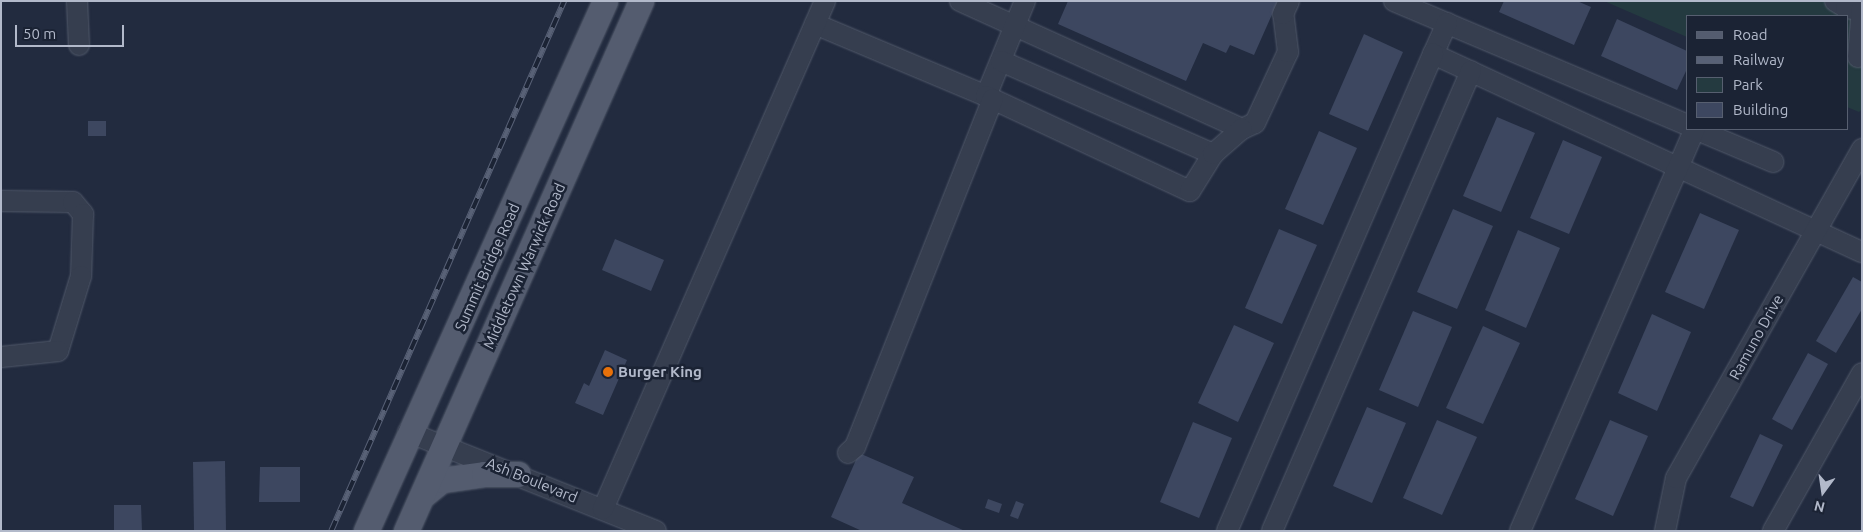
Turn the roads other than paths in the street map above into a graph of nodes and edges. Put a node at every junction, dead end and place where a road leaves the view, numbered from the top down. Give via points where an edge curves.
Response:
1 (77, 1) edge
2 (605, 1) edge
3 (641, 1) edge
4 (825, 1) edge
5 (960, 1) edge
6 (1025, 1) edge
7 (1289, 1) edge
8 (1394, 1) edge
9 (1835, 1) edge
10 (1862, 9) edge
11 (1447, 23) junction
12 (815, 24) junction
13 (1015, 26) junction
14 (78, 45) dead end
15 (1434, 54) junction
16 (1858, 57) dead end
17 (1001, 61) junction
18 (1471, 71) junction
19 (989, 97) junction
20 (1686, 125) edge
21 (1242, 129) junction
22 (1694, 130) edge
23 (1697, 130) edge
24 (1862, 149) edge
25 (1213, 154) junction
26 (1773, 162) dead end
27 (1677, 165) junction
28 (1, 201) edge
29 (1816, 229) junction
30 (1862, 252) edge
31 (1, 357) edge
32 (1862, 372) edge
33 (408, 432) junction
34 (444, 444) junction
35 (848, 453) dead end
36 (518, 474) junction
37 (422, 496) junction
38 (603, 509) junction
39 (366, 531) edge
40 (406, 531) edge
41 (656, 531) edge
42 (1227, 531) edge
43 (1272, 531) edge
44 (1520, 531) edge
45 (1665, 531) edge
46 (1773, 531) edge

1 - 14 street
2 - 33 main road, Summit Bridge Road via 468,309
3 - 34 main road, Middletown Warwick Road
4 - 12 street
5 - 13 street
6 - 13 street
7 - 21 street via 1283,14 1288,52 1254,123
8 - 11 street
9 - 10 street via 1846,8
10 - 16 street
11 - 15 street
11 - 20 street
12 - 19 street
12 - 38 street
13 - 17 street
13 - 21 street
15 - 18 street
15 - 42 street
17 - 19 street
17 - 25 street
18 - 27 street
18 - 43 street
19 - 25 street via 1190,190
19 - 35 street via 855,447
21 - 25 street
22 - 27 street
23 - 26 street
24 - 29 street, Ramuno Drive
27 - 29 street
27 - 44 street
28 - 31 street via 73,202 83,214 81,276 58,350
29 - 30 street
29 - 45 street, Ramuno Drive via 1676,478
32 - 46 street
33 - 34 street, Ash Boulevard
33 - 39 main road, Summit Bridge Road
34 - 36 street, Ash Boulevard
34 - 37 main road, Middletown Warwick Road
36 - 37 main road via 484,474 442,480
36 - 38 street, Ash Boulevard
37 - 40 main road, Middletown Warwick Road
38 - 41 street, Ash Boulevard

